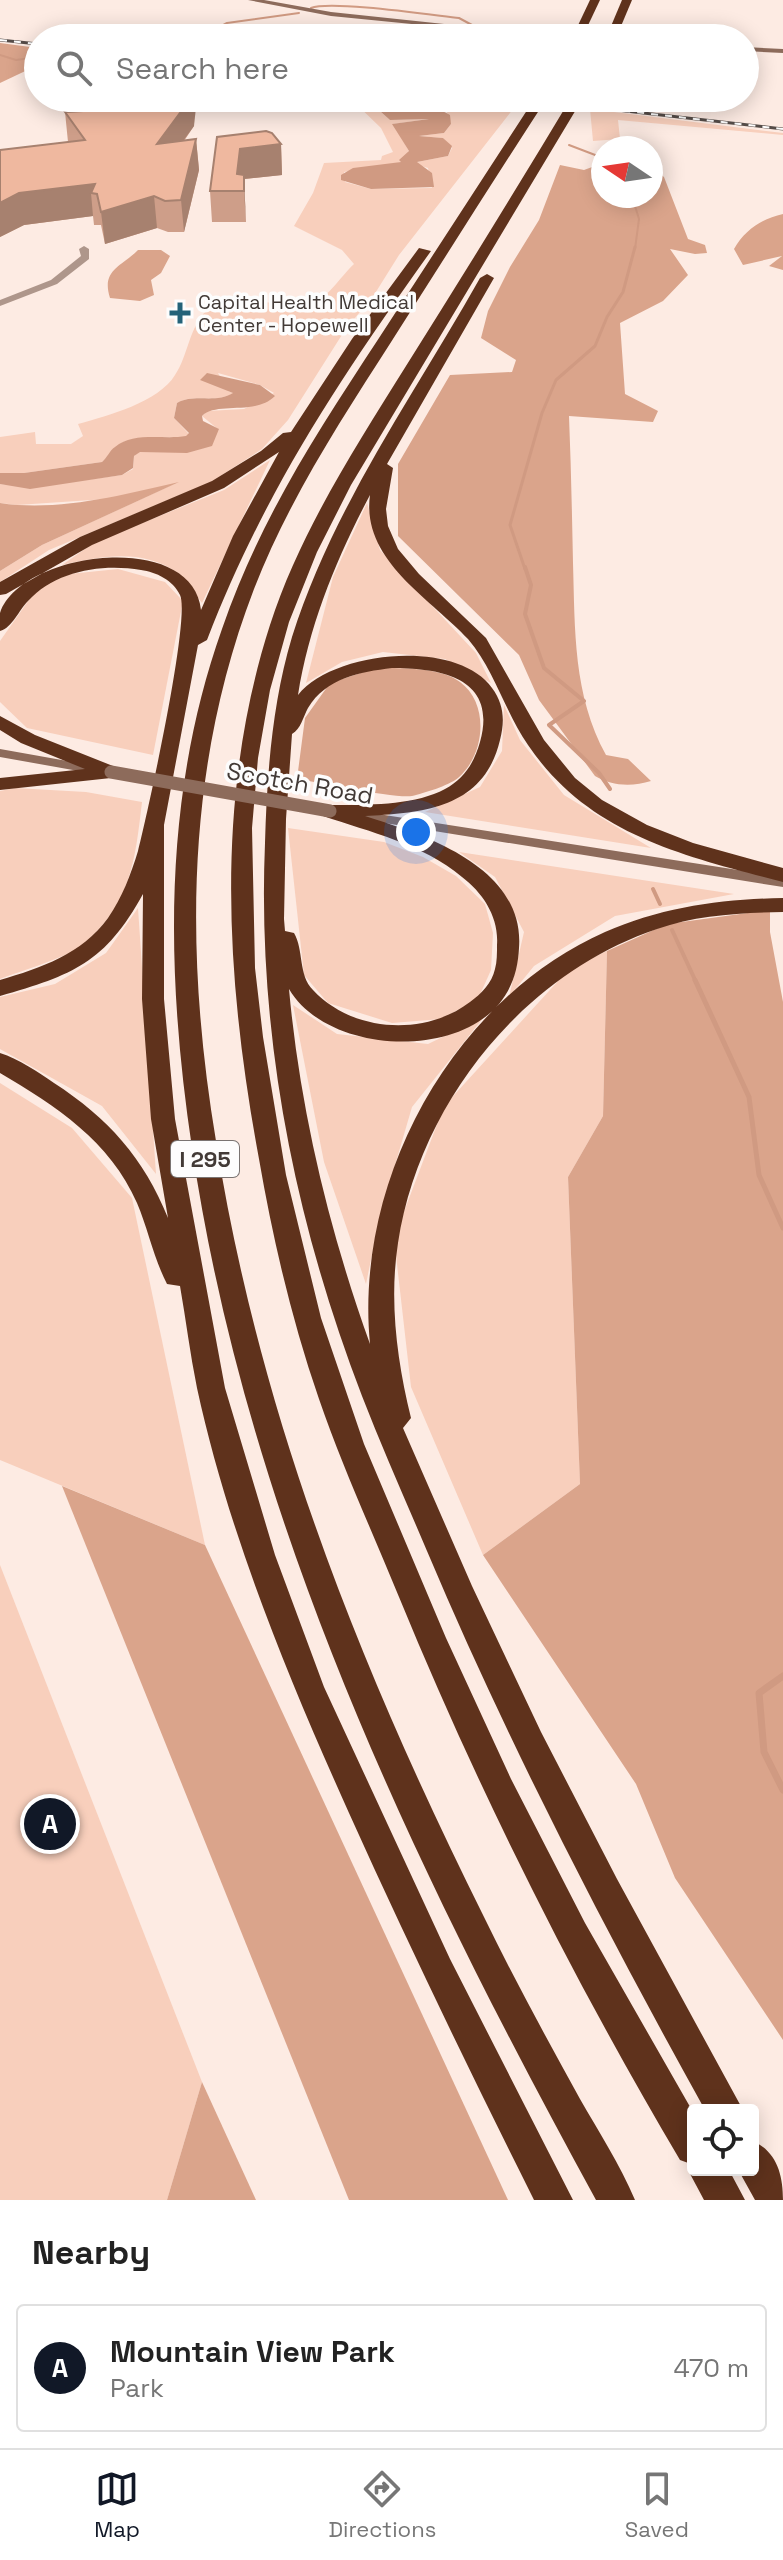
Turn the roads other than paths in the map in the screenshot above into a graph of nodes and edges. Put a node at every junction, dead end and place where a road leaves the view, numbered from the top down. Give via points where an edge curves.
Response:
1 (252, 0) edge
2 (595, 0) edge
3 (627, 0) edge
4 (416, 24) edge
5 (586, 24) edge
6 (617, 24) edge
7 (759, 50) edge
8 (783, 51) edge
9 (532, 112) edge
10 (569, 112) edge
11 (525, 123) junction
12 (498, 231) junction
13 (84, 249) dead end
14 (0, 303) edge
15 (421, 392) junction
16 (315, 408) junction
17 (0, 590) edge
18 (0, 626) edge
19 (178, 699) junction
20 (0, 722) edge
21 (0, 753) edge
22 (279, 771) junction
23 (111, 772) junction
24 (0, 784) edge
25 (330, 811) junction
26 (155, 827) junction
27 (275, 839) junction
28 (783, 875) edge
29 (783, 882) edge
30 (783, 905) edge
31 (0, 988) edge
32 (0, 1062) edge
33 (211, 1388) junction
34 (428, 1519) junction
35 (722, 2104) edge
36 (687, 2137) edge
37 (759, 2170) edge
38 (711, 2176) edge
39 (554, 2200) edge
40 (616, 2200) edge
41 (726, 2200) edge
42 (776, 2200) edge

1 - 4 main road
2 - 5 highway
3 - 6 highway
7 - 8 main road
9 - 11 highway, I 295
10 - 12 highway, I 295
11 - 16 highway via 419,257
11 - 40 highway, I 295 via 304,465 241,592 209,699 189,817 184,973 199,1123 224,1263 262,1409 316,1572 384,1741 484,1955
12 - 15 highway via 499,250 489,273
12 - 36 highway, I 295 via 342,484 279,626 244,798 240,891 245,991 261,1114 282,1214 335,1402 491,1773 602,1990
13 - 14 street via 86,257 54,282
15 - 22 highway via 350,515 315,597 289,691
15 - 28 highway via 383,475 377,508 380,530 397,558 485,650 542,752 584,796 642,833
16 - 17 highway via 274,450 225,482 66,551
16 - 19 highway via 231,556
18 - 19 highway via 28,590 64,570 114,563 163,571 182,584 192,603
19 - 26 highway
20 - 23 highway via 28,739
21 - 23 main road, Scotch Road
22 - 25 highway via 291,724 303,702 321,683 346,670 383,662 429,664 461,675 487,696 494,714 492,735 482,769 469,784 425,804
22 - 27 highway
23 - 24 highway
23 - 25 main road, Scotch Road, bridge
25 - 27 highway via 453,859 491,894 506,923 510,957 502,984 481,1008 436,1029 390,1033 346,1024 311,1003 289,957
25 - 29 main road, Scotch Road
26 - 31 highway via 133,899 112,929 62,966
26 - 33 highway via 153,999 163,1119
27 - 34 highway via 275,970 303,1151 370,1382
30 - 34 highway via 682,915 590,947 518,1000 434,1105 404,1167 383,1268 392,1397
32 - 33 highway via 77,1109 109,1136 135,1170 163,1235
33 - 39 highway via 260,1555 310,1691 438,1971
34 - 35 highway via 532,1751
37 - 42 highway
38 - 41 highway

